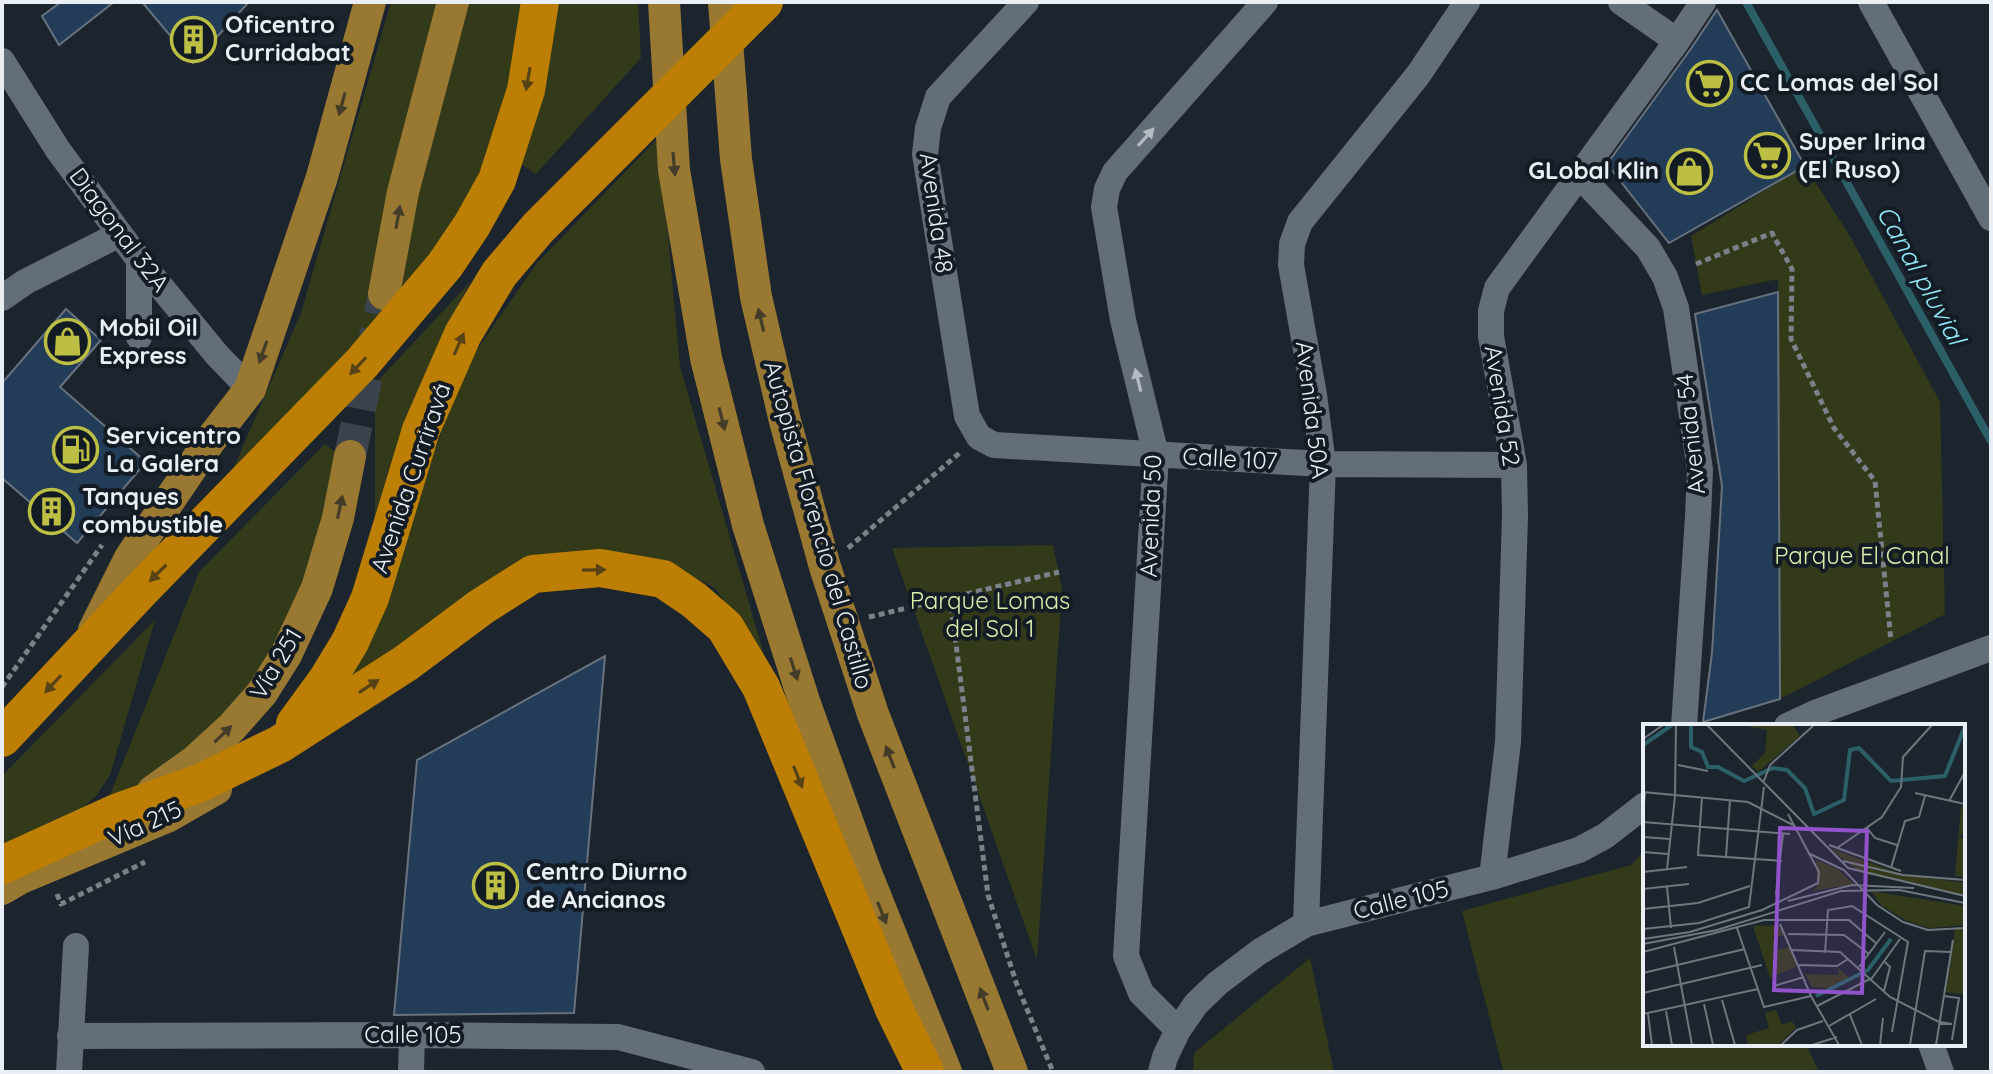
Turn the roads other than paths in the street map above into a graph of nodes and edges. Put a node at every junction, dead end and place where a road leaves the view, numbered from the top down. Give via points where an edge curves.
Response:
1 (370, 2) edge
2 (453, 2) edge
3 (540, 2) edge
4 (664, 2) edge
5 (724, 2) edge
6 (764, 2) edge
7 (1026, 2) edge
8 (1265, 2) edge
9 (1467, 2) edge
10 (1621, 2) edge
11 (1703, 2) edge
12 (1871, 2) edge
13 (1677, 41) junction
14 (2, 61) edge
15 (1580, 176) junction
16 (1991, 218) edge
17 (120, 234) junction
18 (139, 260) junction
19 (384, 294) tunnel mouth
20 (2, 298) edge
21 (139, 337) dead end
22 (250, 389) junction
23 (986, 441) joint
24 (1156, 455) junction
25 (350, 456) tunnel mouth
26 (1323, 464) junction
27 (1514, 465) junction
28 (1991, 648) edge
29 (82, 653) junction
30 (1818, 720) edge
31 (1684, 724) edge
32 (1797, 724) edge
33 (2, 738) edge
34 (280, 744) junction
35 (1643, 807) edge
36 (116, 813) junction
37 (2, 865) edge
38 (1492, 877) junction
39 (2, 889) edge
40 (1306, 924) junction
41 (76, 946) dead end
42 (1178, 1030) junction
43 (412, 1035) junction
44 (70, 1036) junction
45 (1932, 1046) edge
46 (69, 1072) edge
47 (411, 1072) edge
48 (752, 1072) edge
49 (925, 1072) edge
50 (946, 1072) edge
51 (1012, 1072) edge
52 (1161, 1072) edge
53 (1941, 1072) edge

1 -> 22 main road via 322,177
19 -> 2 main road via 403,192
3 -> 29 highway via 526,90 497,180 445,265 362,363
4 -> 50 main road via 674,170 706,358 748,525 866,873
51 -> 5 main road, Autopista Florencio del Castillo via 873,714 785,421 756,297 736,159
34 -> 6 highway, Avenida Curriravá via 350,642 370,598 421,430 463,334 499,274 538,228
7 - 23 street, Avenida 48 via 938,97 925,154 967,416
24 -> 8 street, Avenida 50 via 1123,320 1104,207 1107,189 1115,172
9 - 26 street, Avenida 50A via 1418,75 1300,222 1292,244
10 - 13 street
11 - 13 street, Avenida 52
12 - 16 street
13 - 15 street, Avenida 52
14 - 17 street, Diagonal 32A
15 - 27 street, Avenida 52 via 1497,288 1491,311
15 - 31 street, Avenida 54 via 1648,248 1676,308 1700,470
17 - 18 street, Diagonal 32A
17 - 20 street
18 - 21 street
18 - 22 street, Diagonal 32A
22 - 29 main road via 130,558
23 - 24 street, Calle 107
24 - 26 street, Calle 107
24 - 42 street, Avenida 50 via 1126,956 1141,993
36 -> 25 main road, Vía 251 via 195,761 262,693 317,588
26 - 27 street, Calle 107
26 - 40 street, Avenida 50A
27 - 38 street, Avenida 52 via 1508,742
28 - 30 street
29 -> 33 highway
30 - 32 street
34 - 36 highway, Avenida Curriravá via 200,783
34 - 39 main road, Vía 215 via 232,780 169,816
34 -> 49 highway via 533,574 600,568 663,579 725,627 761,687
35 - 38 street, Calle 105 via 1579,850
36 - 37 highway, Avenida Curriravá
38 - 40 street, Calle 105
40 - 42 street, Calle 105 via 1218,983
41 - 44 street
42 - 52 street
43 - 44 street, Calle 105
43 - 47 street
43 - 48 street, Calle 105 via 618,1037
44 - 46 street
45 - 53 street

